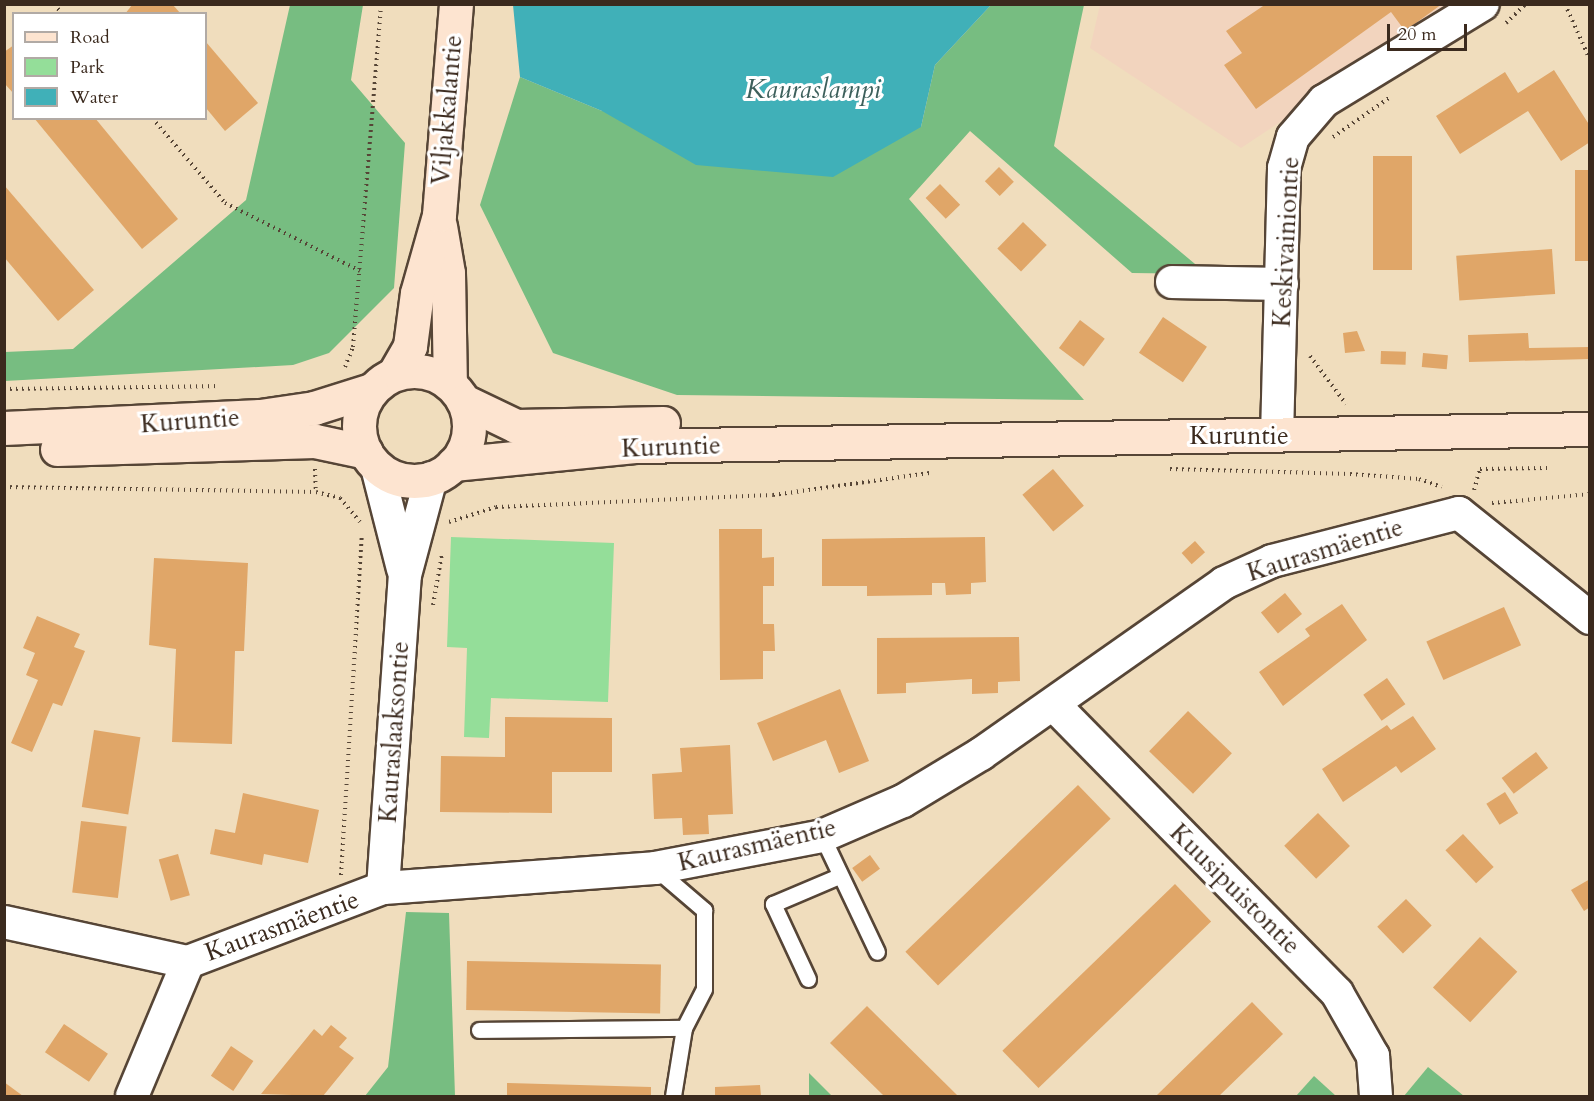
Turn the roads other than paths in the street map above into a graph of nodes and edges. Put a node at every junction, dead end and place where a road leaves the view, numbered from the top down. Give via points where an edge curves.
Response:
1 (456, 4) edge
2 (1492, 15) edge
3 (439, 215) junction
4 (1172, 282) dead end
5 (1282, 284) junction
6 (383, 382) junction
7 (457, 392) junction
8 (4, 428) edge
9 (1590, 429) edge
10 (1277, 436) junction
11 (888, 439) junction
12 (4, 448) edge
13 (372, 460) junction
14 (442, 471) junction
15 (405, 575) junction
16 (1590, 618) edge
17 (1054, 705) junction
18 (822, 836) junction
19 (655, 868) junction
20 (839, 876) junction
21 (383, 888) junction
22 (4, 922) edge
23 (877, 952) dead end
24 (188, 962) junction
25 (808, 979) dead end
26 (684, 1028) junction
27 (479, 1030) dead end
28 (132, 1096) edge
29 (672, 1096) edge
30 (1376, 1096) edge

1 - 3 main road, Viljakkalantie
2 - 5 street, Keskivainiontie via 1324,101 1304,120 1284,168
3 - 6 main road, Viljakkalantie via 417,293 410,346
3 - 7 main road, Viljakkalantie via 448,273
4 - 5 street
5 - 10 street, Keskivainiontie
6 - 7 main road via 423,372
6 - 8 main road, Kuruntie via 314,408 260,416
6 - 13 main road via 359,420
7 - 11 main road, Kuruntie via 516,426 826,423
7 - 14 main road via 469,423 466,445
9 - 10 main road, Kuruntie
10 - 11 main road, Kuruntie
11 - 14 main road, Kuruntie via 830,446 637,446
12 - 13 main road, Kuruntie via 136,451 315,441
13 - 14 main road via 403,479
13 - 15 street, Kauraslaaksontie
14 - 15 street, Kauraslaaksontie via 415,529
15 - 21 street, Kauraslaaksontie
16 - 17 street, Kaurasmäentie via 1459,513 1272,561 1224,583 1176,612
17 - 18 street, Kaurasmäentie via 903,801
17 - 30 street, Kuusipuistontie via 1337,993 1373,1056
18 - 19 street, Kaurasmäentie
18 - 20 lane
19 - 21 street, Kaurasmäentie
19 - 26 lane via 704,910 704,988
20 - 23 lane
20 - 25 lane via 773,904
21 - 24 street, Kaurasmäentie via 223,944
22 - 24 street, Kaurasmäentie
24 - 28 street
26 - 27 lane
26 - 29 lane

